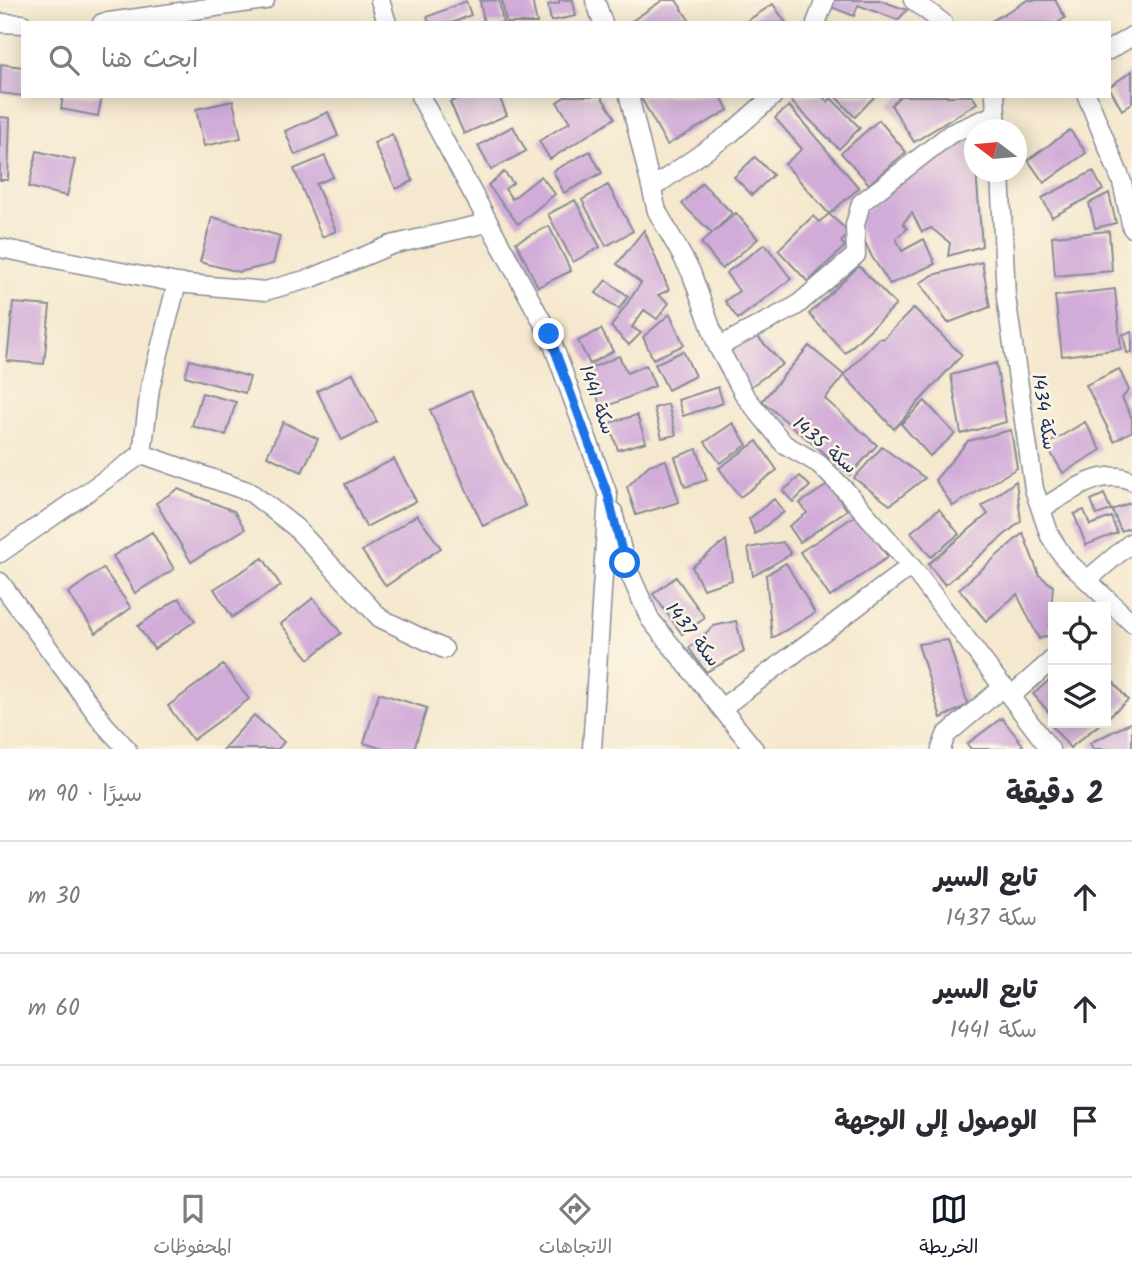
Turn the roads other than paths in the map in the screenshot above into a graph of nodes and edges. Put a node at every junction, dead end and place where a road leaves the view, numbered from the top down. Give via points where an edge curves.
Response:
1 (265, 0) edge
2 (380, 0) edge
3 (596, 0) edge
4 (825, 0) edge
5 (913, 0) edge
6 (180, 5) edge
7 (111, 21) edge
8 (386, 21) edge
9 (602, 21) edge
10 (817, 21) edge
11 (940, 21) edge
12 (0, 23) edge
13 (21, 24) edge
14 (1132, 36) edge
15 (1111, 49) edge
16 (421, 98) edge
17 (630, 98) edge
18 (771, 98) edge
19 (1088, 98) edge
20 (996, 113) edge
21 (1000, 182) edge
22 (652, 188) junction
23 (487, 223) junction
24 (1132, 228) edge
25 (0, 248) edge
26 (177, 283) junction
27 (718, 348) junction
28 (142, 454) junction
29 (1132, 481) edge
30 (608, 495) junction
31 (1041, 509) junction
32 (1132, 542) edge
33 (0, 553) edge
34 (911, 566) junction
35 (1087, 580) junction
36 (0, 582) edge
37 (1104, 602) edge
38 (1111, 610) edge
39 (1132, 622) edge
40 (444, 649) dead end
41 (1048, 663) edge
42 (1008, 691) junction
43 (723, 707) junction
44 (127, 749) edge
45 (592, 749) edge
46 (754, 749) edge
47 (941, 749) edge
48 (1051, 749) edge

1 - 6 street
2 - 8 street
3 - 9 street
4 - 10 street
5 - 11 street
6 - 7 street
12 - 13 street
14 - 15 street
16 - 23 street, سكة 1441
17 - 22 street, سكة 1435
18 - 22 street
19 - 24 street via 1122,182
20 - 27 street via 950,134 860,203 856,255 796,306
21 - 31 street, سكة 1434 via 1006,297 1034,489
22 - 27 street, سكة 1435 via 657,211 691,272
23 - 26 street via 391,245 312,278 265,291
23 - 30 street, سكة 1441 via 549,334
25 - 26 street
26 - 28 street via 150,388
27 - 34 street, سكة 1435 via 744,396 784,444 819,464
28 - 33 street
28 - 40 street via 250,492 295,527 380,618
29 - 31 street via 1112,476 1093,480
30 - 43 street, سكة 1437 via 625,563 650,619
30 - 45 street, سكة 1441
31 - 35 street, سكة 1434 via 1050,536
32 - 35 street
34 - 42 street, سكة 1435
34 - 43 street
35 - 37 street, سكة 1434
36 - 44 street
38 - 39 street, سكة 1434
41 - 42 street
42 - 47 street via 946,735
42 - 48 street, سكة 1435
43 - 46 street, سكة 1437

